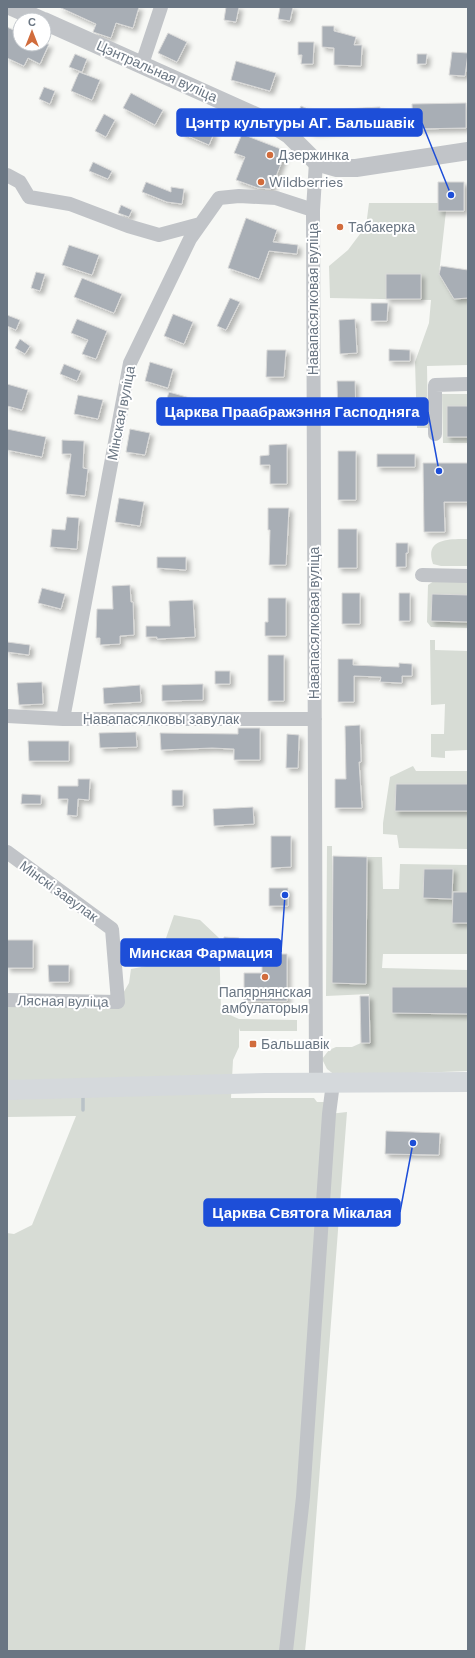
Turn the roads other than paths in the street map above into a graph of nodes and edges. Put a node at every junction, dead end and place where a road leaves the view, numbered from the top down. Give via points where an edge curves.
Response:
1 (12, 7) edge
2 (161, 7) edge
3 (23, 12) edge
4 (52, 25) edge
5 (142, 64) junction
6 (468, 151) edge
7 (316, 162) junction
8 (7, 175) edge
9 (313, 210) junction
10 (200, 224) junction
11 (468, 384) edge
12 (436, 434) dead end
13 (422, 575) dead end
14 (468, 576) edge
15 (7, 716) edge
16 (63, 719) junction
17 (315, 719) junction
18 (7, 852) edge
19 (112, 929) joint
20 (7, 1000) edge
21 (468, 1082) edge
22 (325, 1084) junction
23 (7, 1090) edge
24 (286, 1651) edge

1 - 3 street
2 - 5 street
4 - 5 street, Цэнтральная вуліца
5 - 7 street, Цэнтральная вуліца via 278,127
6 - 7 street, Цэнтральная вуліца via 356,168 336,168
7 - 9 street, Навапасялковая вуліца
8 - 10 street via 20,182 30,197 70,204 151,233 159,235
9 - 10 street, Мінская вуліца via 276,198 219,198
9 - 17 street, Навапасялковая вуліца
10 - 16 street, Мінская вуліца via 182,255 130,363
11 - 12 street via 435,385
13 - 14 street
15 - 16 street, Навапасялковы завулак
16 - 17 street, Навапасялковы завулак
17 - 22 street, Навапасялковая вуліца
18 - 19 street, Мінскі завулак
19 - 20 street, Лясная вуліца via 118,1002
21 - 22 main road
22 - 23 main road via 266,1083
22 - 24 street, Навапасялковая вуліца via 328,1122 303,1497

